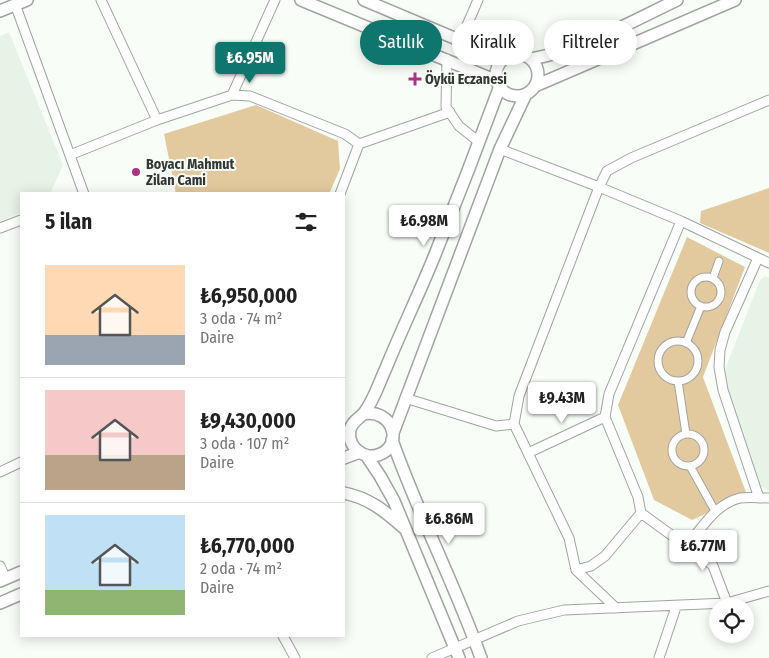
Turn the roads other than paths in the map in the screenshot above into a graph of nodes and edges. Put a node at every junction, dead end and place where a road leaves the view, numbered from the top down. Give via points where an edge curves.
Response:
1 (101, 0) edge
2 (275, 0) edge
3 (301, 0) edge
4 (364, 0) edge
5 (478, 0) edge
6 (677, 0) edge
7 (735, 0) edge
8 (21, 2) edge
9 (0, 11) edge
10 (469, 20) edge
11 (452, 38) edge
12 (534, 58) edge
13 (447, 59) junction
14 (534, 64) edge
15 (500, 65) edge
16 (499, 83) junction
17 (531, 90) junction
18 (232, 95) junction
19 (769, 100) edge
20 (450, 112) junction
21 (157, 120) junction
22 (479, 142) junction
23 (359, 144) junction
24 (500, 149) junction
25 (70, 155) junction
26 (599, 187) junction
27 (83, 192) edge
28 (341, 192) edge
29 (20, 220) edge
30 (681, 221) junction
31 (0, 228) edge
32 (758, 258) junction
33 (719, 261) dead end
34 (769, 263) edge
35 (713, 278) junction
36 (701, 306) junction
37 (686, 343) junction
38 (678, 381) junction
39 (405, 398) junction
40 (363, 414) junction
41 (605, 417) junction
42 (514, 424) junction
43 (347, 430) edge
44 (686, 434) junction
45 (392, 436) junction
46 (528, 453) junction
47 (363, 454) junction
48 (345, 458) edge
49 (20, 462) edge
50 (690, 466) junction
51 (0, 472) edge
52 (345, 494) edge
53 (759, 498) junction
54 (769, 498) edge
55 (715, 511) junction
56 (641, 513) junction
57 (406, 531) junction
58 (0, 566) edge
59 (713, 566) junction
60 (576, 570) junction
61 (20, 572) edge
62 (3, 580) edge
63 (769, 591) edge
64 (20, 594) edge
65 (725, 598) edge
66 (744, 598) edge
67 (0, 603) edge
68 (709, 604) edge
69 (676, 606) junction
70 (616, 608) junction
71 (284, 637) edge
72 (475, 639) junction
73 (457, 653) edge
74 (295, 658) edge
75 (432, 658) edge
76 (482, 658) edge
77 (659, 658) edge

1 - 21 street
2 - 18 street
3 - 13 street
4 - 11 street
5 - 10 street
6 - 12 street via 604,35
7 - 17 street
8 - 9 street
8 - 25 street
13 - 16 street
13 - 20 street via 446,107
14 - 17 street via 538,75
15 - 16 street via 497,69
16 - 17 street via 504,91 514,95
16 - 22 street
17 - 24 street
18 - 21 street
18 - 23 street via 250,96 346,134
19 - 26 street via 615,166 607,171
20 - 22 street via 459,126
20 - 23 street
21 - 25 street
22 - 40 street via 434,259
23 - 28 street
24 - 26 street
24 - 39 street
25 - 27 street
26 - 30 street
26 - 42 street via 519,396
29 - 31 street
30 - 32 street
30 - 41 street via 609,394
32 - 34 street
32 - 53 street via 725,332 719,367 723,390
33 - 35 street
35 - 36 street via 720,285 721,295 716,304
35 - 36 street via 703,276 691,286 691,296
36 - 37 street
37 - 38 street via 697,354 698,367 690,377
37 - 38 street via 670,343 658,358 661,371
38 - 44 street
39 - 42 street via 496,426
39 - 45 street
40 - 43 street
40 - 45 street via 383,416 388,420
41 - 46 street
41 - 56 street via 638,497
42 - 46 street
43 - 47 street via 351,442
44 - 50 street via 676,439 671,450 679,464
44 - 50 street via 696,435 704,448 703,458
45 - 47 street via 385,451
45 - 72 street via 420,512
46 - 60 street via 568,538
47 - 48 street
47 - 57 street via 394,500
49 - 51 street
50 - 55 street
52 - 57 street via 383,509
53 - 54 street
53 - 55 street via 742,498
55 - 59 street via 697,533
56 - 59 street
56 - 60 street via 606,556 591,566
57 - 73 street
58 - 62 street
59 - 65 street
60 - 70 street
61 - 62 street
63 - 66 street
64 - 67 street
68 - 69 street
69 - 70 street
69 - 77 street
70 - 72 street via 564,610 518,621
71 - 74 street
72 - 73 street
72 - 76 street
73 - 75 street

